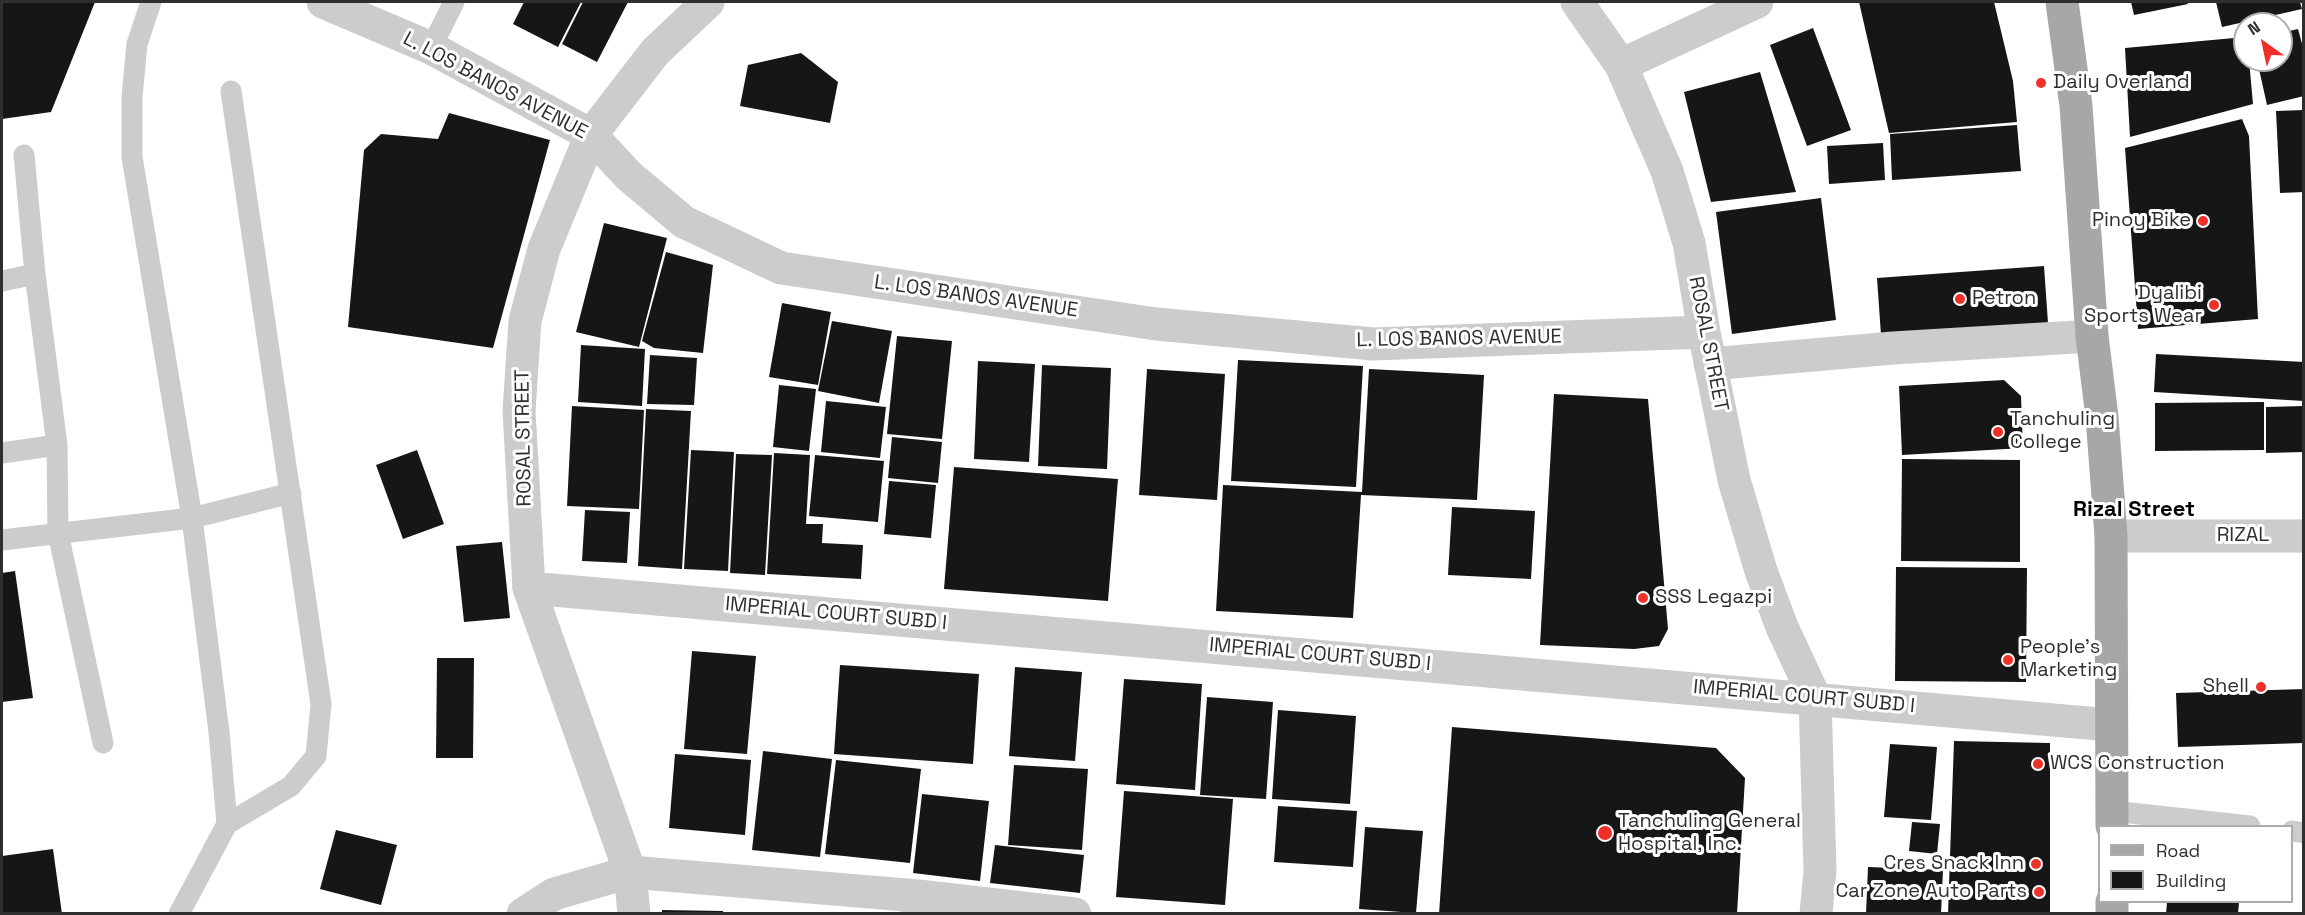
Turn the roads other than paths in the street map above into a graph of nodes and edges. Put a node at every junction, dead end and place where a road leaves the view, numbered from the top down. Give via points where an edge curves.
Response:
1 (151, 2) edge
2 (323, 2) edge
3 (454, 2) edge
4 (708, 2) edge
5 (1577, 2) edge
6 (1757, 2) edge
7 (2062, 2) edge
8 (431, 48) junction
9 (1621, 65) junction
10 (231, 91) dead end
11 (591, 135) junction
12 (24, 154) dead end
13 (35, 274) junction
14 (2, 281) edge
15 (1704, 332) junction
16 (2092, 336) junction
17 (1710, 364) junction
18 (57, 445) junction
19 (2, 453) edge
20 (291, 493) junction
21 (192, 518) junction
22 (58, 534) junction
23 (2111, 536) junction
24 (2304, 536) edge
25 (2, 540) edge
26 (529, 588) junction
27 (1815, 698) junction
28 (2111, 725) junction
29 (103, 743) dead end
30 (2112, 819) edge
31 (227, 824) junction
32 (2230, 825) edge
33 (630, 873) junction
34 (918, 905) edge
35 (179, 914) edge
36 (523, 914) edge
37 (634, 914) edge
38 (1075, 914) edge
39 (1816, 914) edge

1 - 21 lane via 137,44 132,157
2 - 8 street, L. LOS BANOS AVENUE
3 - 8 lane
4 - 11 street, ROSAL STREET via 655,52
5 - 9 street, ROSAL STREET
6 - 9 street
7 - 16 main road via 2076,106
8 - 11 street, L. LOS BANOS AVENUE
9 - 15 street, ROSAL STREET via 1667,171 1689,243
10 - 20 lane
11 - 15 street, L. LOS BANOS AVENUE via 629,176 684,222 781,268 1156,324 1373,344
11 - 26 street, ROSAL STREET via 544,249 525,321 519,411
12 - 13 lane
13 - 14 lane
13 - 18 lane
15 - 17 street, ROSAL STREET
16 - 17 street
16 - 23 main road
17 - 27 street, ROSAL STREET via 1734,480 1761,571
18 - 19 lane
18 - 22 lane
20 - 21 lane
20 - 31 lane via 321,704 316,756 291,786
21 - 22 lane
21 - 31 lane
22 - 25 lane
22 - 29 lane
23 - 24 street, RIZAL
23 - 28 main road
26 - 27 street, IMPERIAL COURT SUBD I
26 - 33 street, ROSAL STREET
27 - 28 street, IMPERIAL COURT SUBD I
27 - 39 street via 1820,871
28 - 30 main road
30 - 32 lane
31 - 35 lane
33 - 34 street
33 - 36 street via 554,894
33 - 37 street, ROSAL STREET
34 - 38 street

